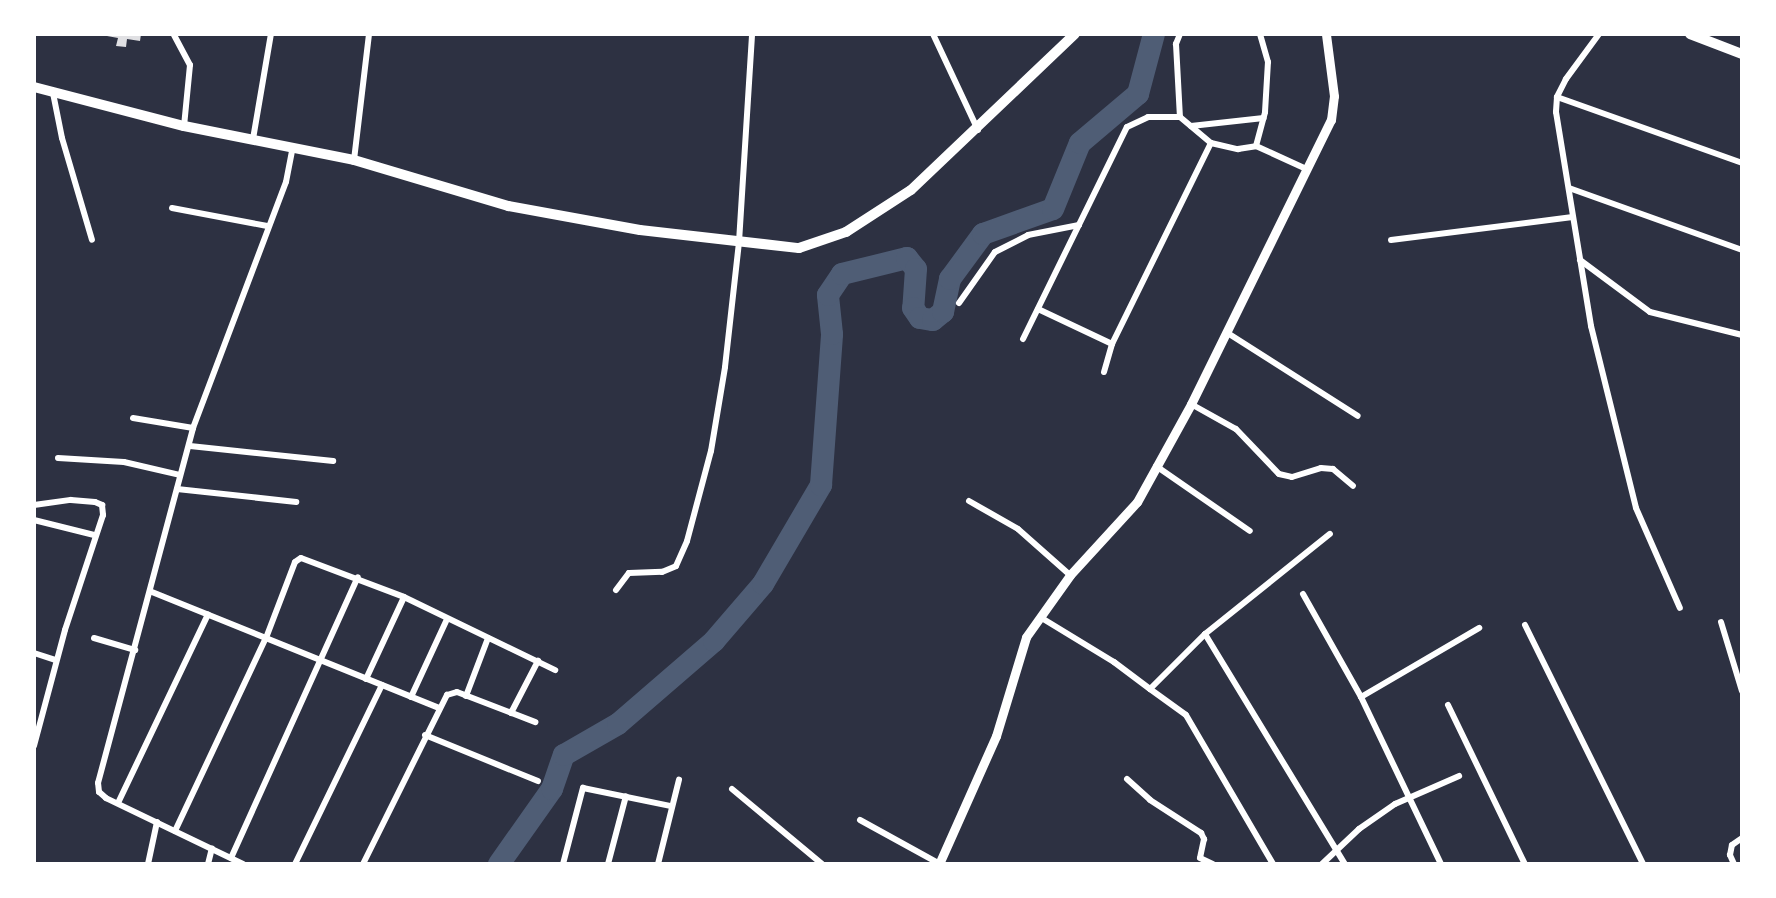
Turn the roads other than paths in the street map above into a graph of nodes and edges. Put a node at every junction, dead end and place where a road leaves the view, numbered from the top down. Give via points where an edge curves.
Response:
1 (271, 34) edge
2 (369, 34) edge
3 (752, 34) edge
4 (933, 34) edge
5 (1075, 34) edge
6 (1180, 34) edge
7 (1260, 34) edge
8 (1326, 34) edge
9 (1599, 34) edge
10 (1690, 34) edge
11 (174, 35) edge
12 (1742, 54) edge
13 (34, 87) edge
14 (53, 93) junction
15 (1557, 97) junction
16 (1180, 117) junction
17 (1264, 118) junction
18 (184, 126) junction
19 (1191, 126) junction
20 (978, 130) junction
21 (254, 139) junction
22 (1211, 144) junction
23 (1256, 146) junction
24 (293, 147) junction
25 (354, 160) junction
26 (1742, 163) edge
27 (1304, 168) junction
28 (1569, 188) junction
29 (172, 208) dead end
30 (1573, 217) junction
31 (1079, 225) junction
32 (267, 226) junction
33 (92, 240) dead end
34 (1391, 240) dead end
35 (739, 242) junction
36 (1742, 250) edge
37 (1579, 259) junction
38 (959, 303) dead end
39 (1038, 309) junction
40 (1226, 332) junction
41 (1742, 334) edge
42 (1023, 339) dead end
43 (1113, 344) junction
44 (1104, 372) dead end
45 (1191, 404) junction
46 (1358, 416) dead end
47 (133, 418) dead end
48 (193, 428) junction
49 (190, 446) junction
50 (57, 458) dead end
51 (333, 461) dead end
52 (1156, 466) junction
53 (180, 475) junction
54 (1353, 486) dead end
55 (177, 489) junction
56 (969, 501) dead end
57 (296, 502) dead end
58 (34, 505) edge
59 (34, 520) edge
60 (1250, 531) dead end
61 (1330, 534) dead end
62 (94, 535) junction
63 (1070, 575) junction
64 (358, 577) junction
65 (616, 590) dead end
66 (152, 592) junction
67 (1303, 594) dead end
68 (404, 597) junction
69 (1680, 608) dead end
70 (208, 614) junction
71 (1040, 617) junction
72 (447, 619) junction
73 (1721, 621) dead end
74 (1526, 625) dead end
75 (1479, 628) dead end
76 (1205, 634) junction
77 (94, 638) dead end
78 (266, 638) junction
79 (488, 638) junction
80 (135, 650) junction
81 (34, 653) edge
82 (56, 660) junction
83 (321, 661) junction
84 (538, 661) junction
85 (555, 670) dead end
86 (366, 679) junction
87 (382, 685) junction
88 (1150, 689) junction
89 (1742, 691) edge
90 (466, 696) junction
91 (411, 697) junction
92 (1361, 697) junction
93 (1448, 705) dead end
94 (439, 708) junction
95 (511, 713) junction
96 (535, 722) dead end
97 (37, 725) edge
98 (425, 735) junction
99 (34, 746) edge
100 (1459, 776) dead end
101 (1128, 779) dead end
102 (679, 780) dead end
103 (538, 781) dead end
104 (732, 789) dead end
105 (626, 796) junction
106 (1409, 798) junction
107 (118, 803) junction
108 (671, 806) junction
109 (860, 820) dead end
110 (157, 822) junction
111 (174, 831) junction
112 (1742, 838) edge
113 (1337, 847) junction
114 (212, 848) junction
115 (231, 858) junction
116 (1199, 861) edge
117 (939, 863) edge
118 (1731, 863) edge
119 (148, 864) edge
120 (208, 864) edge
121 (243, 864) edge
122 (295, 864) edge
123 (363, 864) edge
124 (563, 864) edge
125 (608, 864) edge
126 (658, 864) edge
127 (822, 864) edge
128 (1213, 864) edge
129 (1274, 864) edge
130 (1322, 864) edge
131 (1345, 864) edge
132 (1441, 864) edge
133 (1526, 864) edge
134 (1643, 864) edge

1 - 21 street
2 - 25 street
3 - 35 street
4 - 20 street
5 - 20 main road
6 - 16 street via 1176,44
7 - 17 street via 1268,62
8 - 27 street via 1334,96 1331,120
9 - 15 street
10 - 12 main road
11 - 18 street via 190,65
13 - 14 main road
14 - 18 main road
14 - 33 street
15 - 26 street
15 - 28 street
16 - 19 street
16 - 31 street via 1148,117 1127,127
17 - 19 street
17 - 23 street
18 - 21 main road
19 - 22 street
20 - 35 main road via 911,190 846,232 798,248
21 - 24 main road
22 - 23 street via 1238,149
22 - 43 street
23 - 27 street
24 - 25 main road
24 - 32 street via 286,182
25 - 35 main road via 508,206 640,230
27 - 40 street
28 - 30 street
28 - 36 street
29 - 32 street
30 - 34 street
30 - 37 street
31 - 38 street via 1028,235 995,252
31 - 39 street
32 - 48 street
35 - 65 street via 726,367 711,451 682,558 668,571 629,573
37 - 41 street via 1650,312
37 - 69 street via 1591,326 1636,508
39 - 42 street
39 - 43 street
40 - 45 street
40 - 46 street
43 - 44 street
45 - 52 street
45 - 54 street via 1236,429 1279,474 1293,477 1321,468 1333,469
47 - 48 street
48 - 49 street
49 - 51 street
49 - 53 street
50 - 53 street via 124,462
52 - 60 street
52 - 63 street via 1122,520
53 - 55 street
55 - 57 street
55 - 66 street
56 - 63 street via 1018,529
58 - 62 street via 71,500 102,505 103,515
59 - 62 street
61 - 76 street
62 - 82 street
63 - 71 street
64 - 68 street
64 - 78 street via 301,558 295,562
64 - 83 street
66 - 70 street
66 - 80 street
67 - 92 street
68 - 72 street
68 - 86 street
70 - 78 street
70 - 107 street
71 - 88 street
71 - 117 street via 1026,637 996,736
72 - 79 street
72 - 91 street
73 - 89 street
74 - 134 street
75 - 92 street
76 - 88 street
76 - 113 street
77 - 80 street
78 - 83 street
78 - 111 street
79 - 84 street
79 - 90 street
80 - 107 street via 98,783 99,792
81 - 82 street
82 - 97 street
83 - 86 street
83 - 115 street
84 - 85 street
84 - 95 street
86 - 87 street
87 - 91 street
87 - 122 street
88 - 129 street via 1186,715
90 - 94 street via 449,693
90 - 95 street
91 - 94 street
92 - 106 street
93 - 133 street
94 - 98 street
95 - 96 street
97 - 99 street
98 - 103 street
98 - 123 street
100 - 106 street
101 - 116 street via 1150,800 1201,833 1204,839
102 - 108 street
104 - 127 street
105 - 108 street
105 - 124 street via 583,788
105 - 125 street
106 - 113 street via 1387,809
106 - 132 street
107 - 110 street
108 - 126 street
109 - 117 street
110 - 111 street
110 - 119 street
111 - 114 street
112 - 118 street via 1732,844
113 - 130 street
113 - 131 street
114 - 115 street
114 - 120 street
115 - 121 street
116 - 128 street

